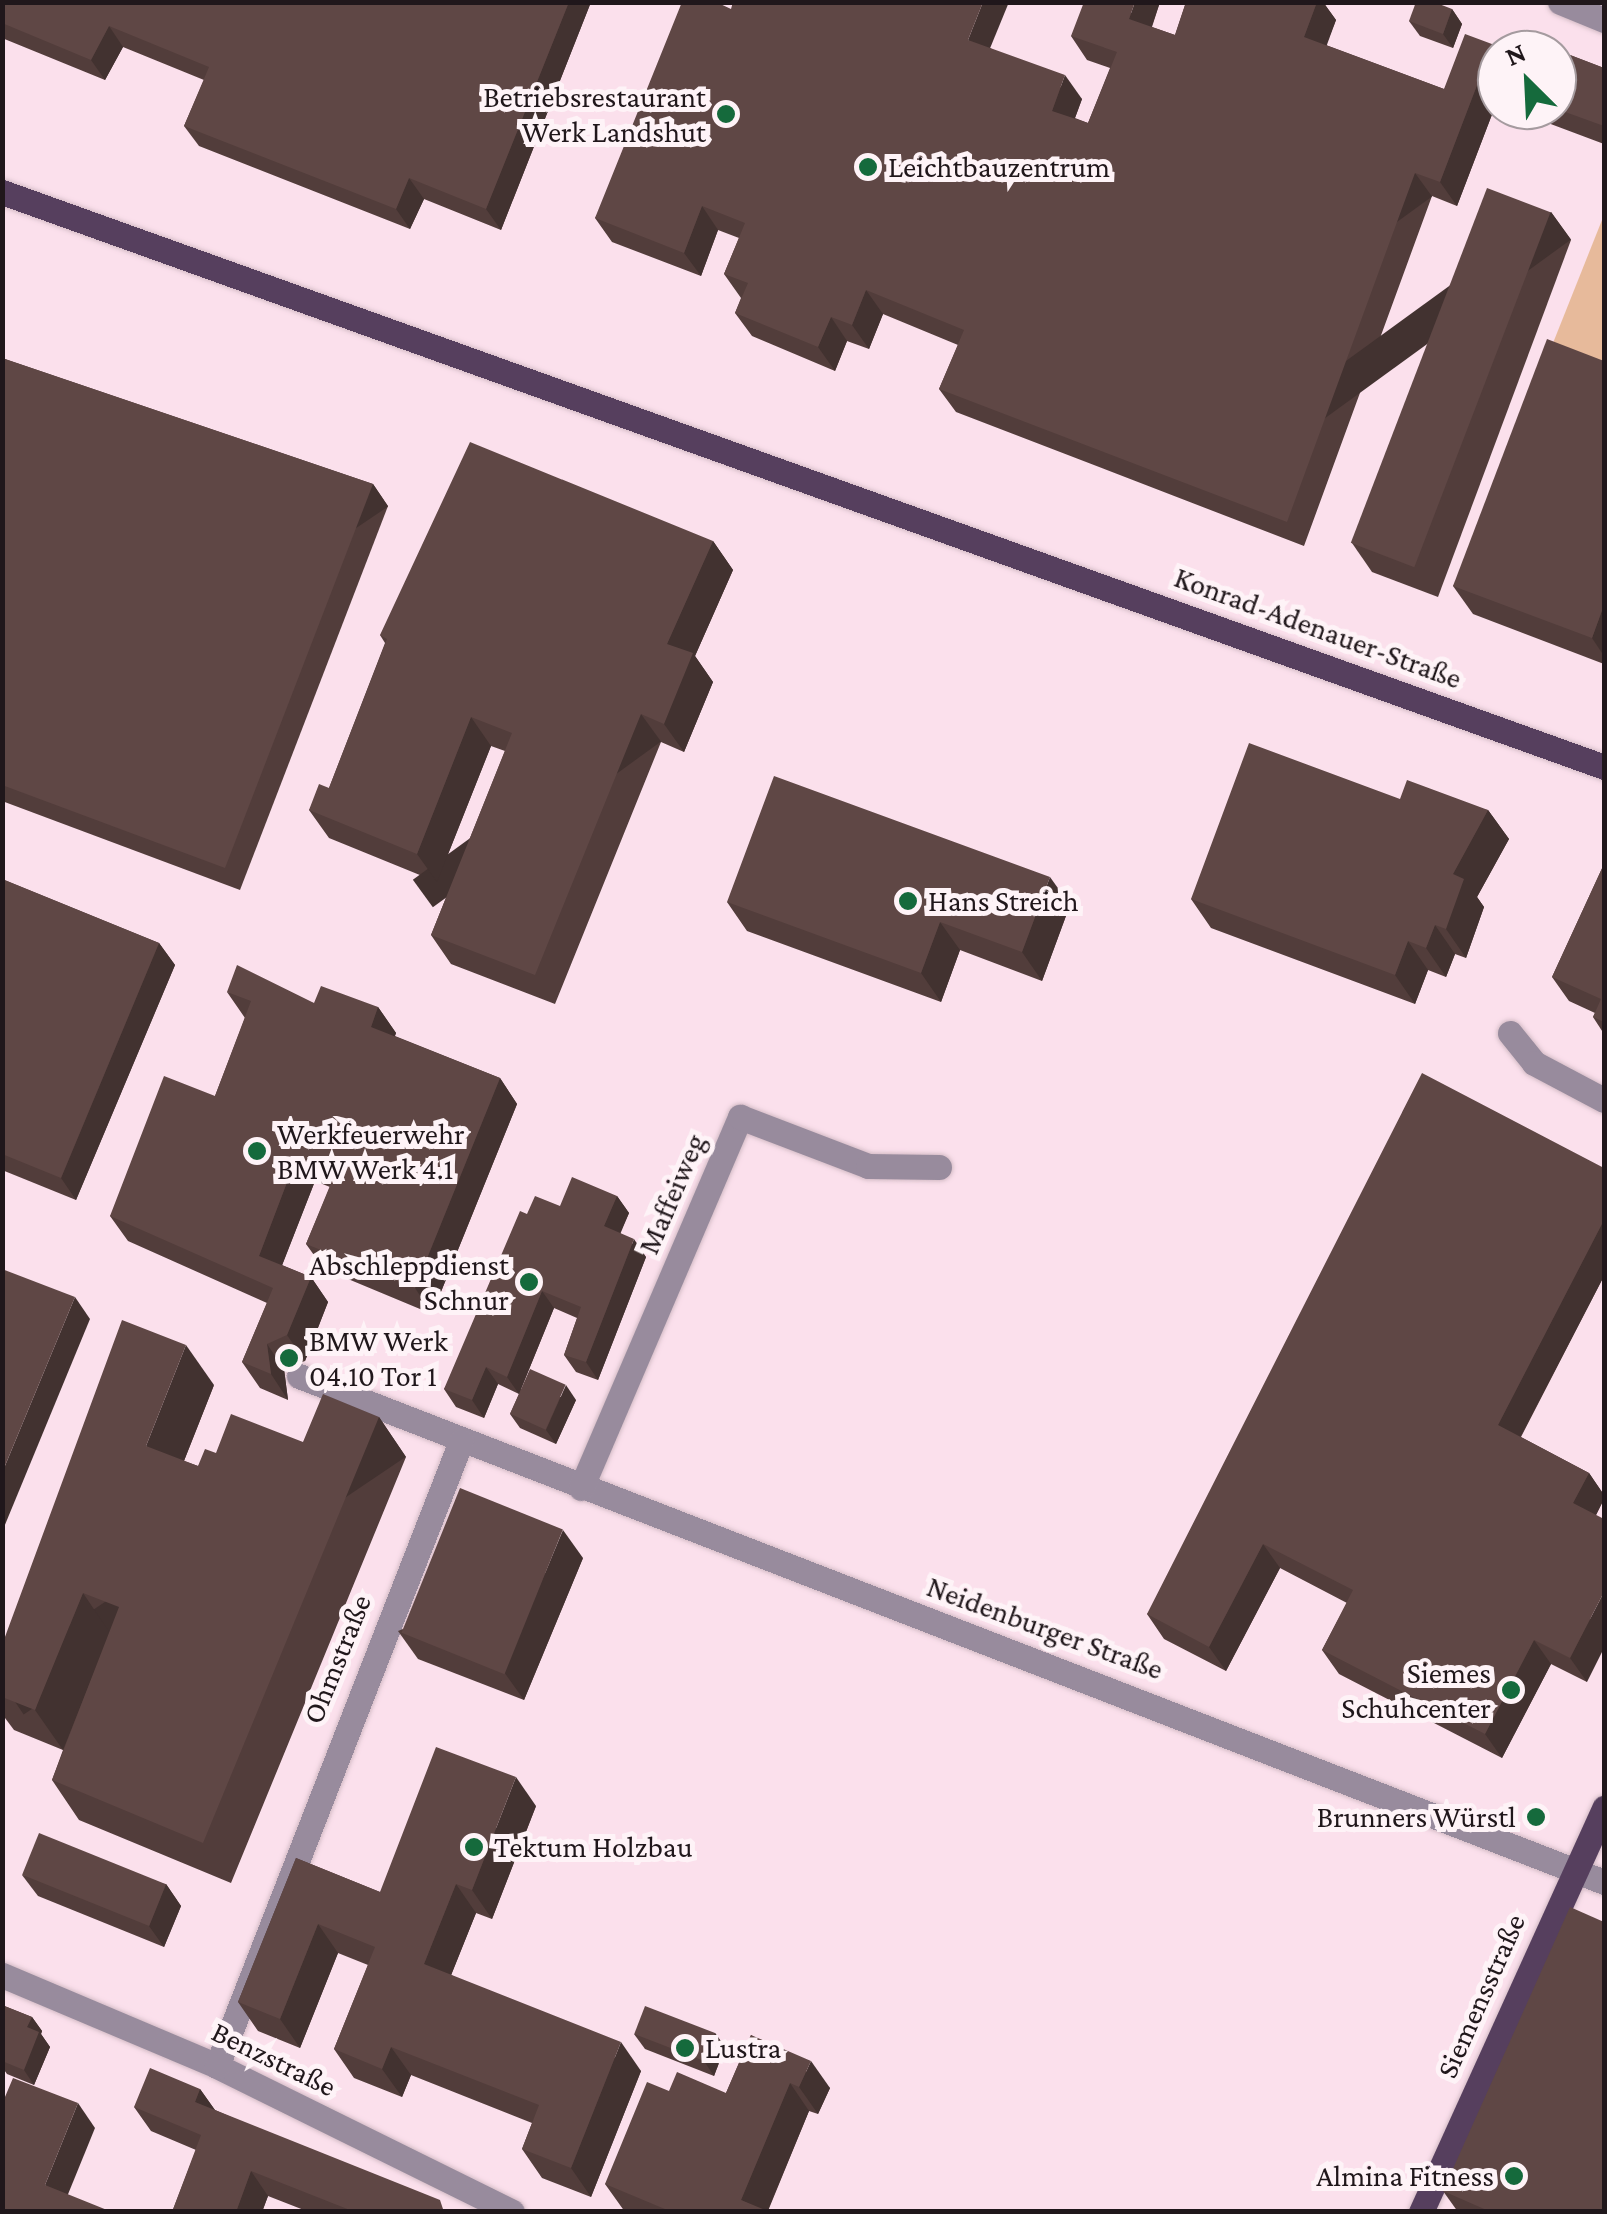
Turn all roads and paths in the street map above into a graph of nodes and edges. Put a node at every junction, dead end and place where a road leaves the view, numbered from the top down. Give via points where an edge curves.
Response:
1 (1560, 2) edge
2 (1604, 20) edge
3 (2, 192) edge
4 (1604, 767) edge
5 (1510, 1034) dead end
6 (1604, 1100) edge
7 (939, 1167) dead end
8 (298, 1376) dead end
9 (461, 1441) junction
10 (581, 1488) junction
11 (1604, 1808) edge
12 (1573, 1870) junction
13 (1604, 1882) edge
14 (2, 1975) edge
15 (217, 2066) junction
16 (512, 2212) edge
17 (1421, 2212) edge

1 - 2 street
3 - 4 main road, Konrad-Adenauer-Straße
5 - 6 street via 1534,1063
7 - 10 street, Maffeiweg via 868,1166 740,1117
8 - 9 street
9 - 10 street, Neidenburger Straße
9 - 15 street, Ohmstraße
10 - 12 street, Neidenburger Straße
11 - 12 main road, Siemensstraße
12 - 13 street, Neidenburger Straße
12 - 17 main road, Siemensstraße
14 - 15 street, Benzstraße
15 - 16 street, Benzstraße

